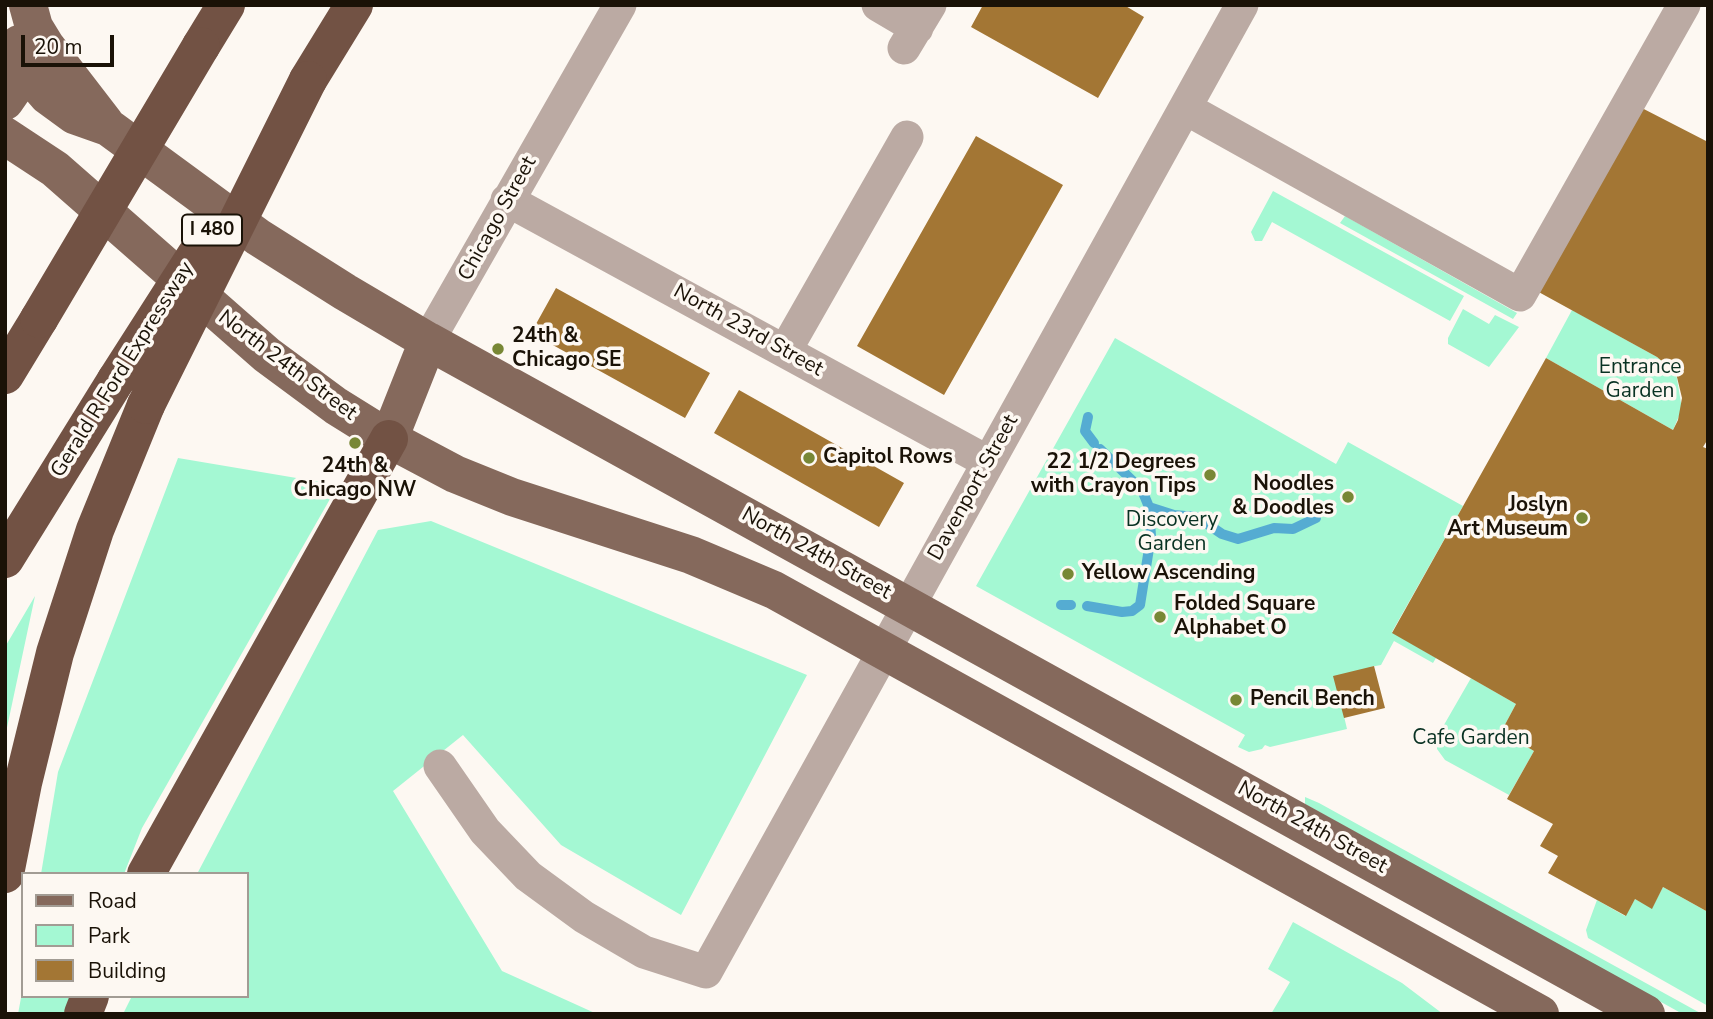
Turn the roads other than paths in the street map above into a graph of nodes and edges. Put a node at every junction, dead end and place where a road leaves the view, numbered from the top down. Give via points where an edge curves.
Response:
1 (226, 5) edge
2 (354, 5) edge
3 (620, 5) edge
4 (878, 5) edge
5 (1242, 5) edge
6 (1684, 5) edge
7 (1697, 5) edge
8 (1708, 12) edge
9 (19, 24) edge
10 (917, 27) edge
11 (308, 80) junction
12 (5, 101) edge
13 (1185, 108) junction
14 (5, 136) edge
15 (907, 137) dead end
16 (508, 200) junction
17 (428, 341) junction
18 (785, 351) junction
19 (5, 375) edge
20 (388, 439) junction
21 (988, 462) junction
22 (5, 559) edge
23 (909, 606) junction
24 (884, 650) junction
25 (440, 766) dead end
26 (147, 872) edge
27 (5, 874) edge
28 (1540, 1014) edge
29 (1646, 1014) edge

1 - 19 highway, bridge
2 - 11 highway, Gerald R Ford Expressway / I 480
3 - 16 street, Chicago Street
4 - 10 street
5 - 13 street, Davenport Street
6 - 13 street via 1520,295
7 - 8 street
9 - 12 main road via 20,70
9 - 17 main road, North 24th Street via 35,81 48,96 74,115 108,127 283,253
11 - 22 highway, Gerald R Ford Expressway / I 480, bridge
11 - 27 highway, bridge via 146,405 95,530 37,721
13 - 21 street, Davenport Street
14 - 20 main road, North 24th Street via 49,164 267,355
15 - 18 street
16 - 17 street, Chicago Street
16 - 18 street, North 23rd Street
17 - 20 main road, Chicago Street
17 - 23 main road, North 24th Street
18 - 21 street, North 23rd Street
20 - 24 main road, North 24th Street via 512,497 733,572
20 - 26 highway
21 - 23 street, Davenport Street
23 - 24 street, Davenport Street
23 - 29 main road, North 24th Street
24 - 25 street, Davenport Street via 706,972 644,952 584,917 528,876 485,831
24 - 28 main road, North 24th Street

